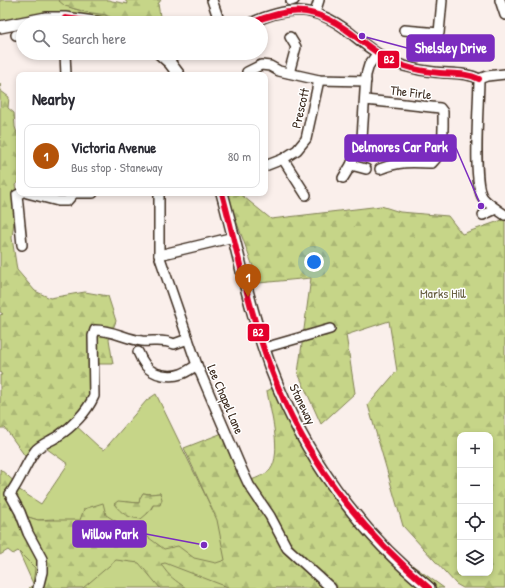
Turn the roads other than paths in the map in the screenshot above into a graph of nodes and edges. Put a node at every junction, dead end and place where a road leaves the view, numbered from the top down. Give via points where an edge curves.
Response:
1 (212, 0) edge
2 (319, 0) edge
3 (442, 0) edge
4 (500, 0) edge
5 (315, 13) junction
6 (505, 15) edge
7 (218, 16) edge
8 (268, 16) edge
9 (16, 24) edge
10 (0, 27) edge
11 (404, 30) dead end
12 (16, 32) edge
13 (0, 33) edge
14 (290, 37) dead end
15 (377, 54) junction
16 (65, 60) edge
17 (166, 60) edge
18 (66, 72) edge
19 (176, 72) edge
20 (247, 72) dead end
21 (257, 72) edge
22 (289, 73) junction
23 (505, 74) edge
24 (479, 79) junction
25 (319, 80) junction
26 (366, 81) junction
27 (365, 100) junction
28 (283, 159) junction
29 (268, 165) edge
30 (351, 165) junction
31 (366, 169) dead end
32 (380, 169) dead end
33 (343, 178) dead end
34 (306, 195) dead end
35 (17, 196) edge
36 (40, 196) edge
37 (71, 196) edge
38 (159, 196) edge
39 (223, 196) edge
40 (496, 209) junction
41 (482, 215) dead end
42 (505, 215) edge
43 (234, 237) junction
44 (22, 245) dead end
45 (159, 255) junction
46 (330, 329) dead end
47 (188, 339) junction
48 (264, 348) junction
49 (138, 352) dead end
50 (197, 365) junction
51 (38, 588) edge
52 (331, 588) edge
53 (429, 588) edge

1 - 7 street
2 - 5 street
3 - 11 street via 439,33
4 - 6 street
5 - 8 street via 298,10
5 - 15 street via 338,24
9 - 10 main road
12 - 13 main road
14 - 22 street via 296,47
15 - 24 street via 416,70 469,75
15 - 26 street via 368,69
16 - 18 street
17 - 19 main road
20 - 21 street
21 - 22 street via 261,65
22 - 25 street
23 - 24 street
24 - 40 street via 478,182 483,198
25 - 26 street
25 - 28 street, Prescott via 306,139 297,150
26 - 27 street
27 - 30 street via 362,138
27 - 32 street, The Firle via 440,108 443,112 440,147 437,158 432,163 398,163
28 - 29 street, Prescott
28 - 34 street
30 - 31 street
30 - 33 street
35 - 44 street
36 - 37 street via 67,201
38 - 45 street, Lee Chapel Lane
39 - 43 main road, Staneway
40 - 41 street
40 - 42 street
43 - 45 street
43 - 48 main road, Staneway
45 - 47 street, Lee Chapel Lane
46 - 48 street
47 - 50 street, Lee Chapel Lane
47 - 51 street via 174,344 168,341 142,341 104,330 95,330 94,396 91,404 59,435 35,450 10,494 42,559
48 - 53 main road, Staneway via 291,415 339,495 376,539
49 - 50 street via 146,367 168,376 182,373
50 - 52 street, Lee Chapel Lane via 249,485 287,548

